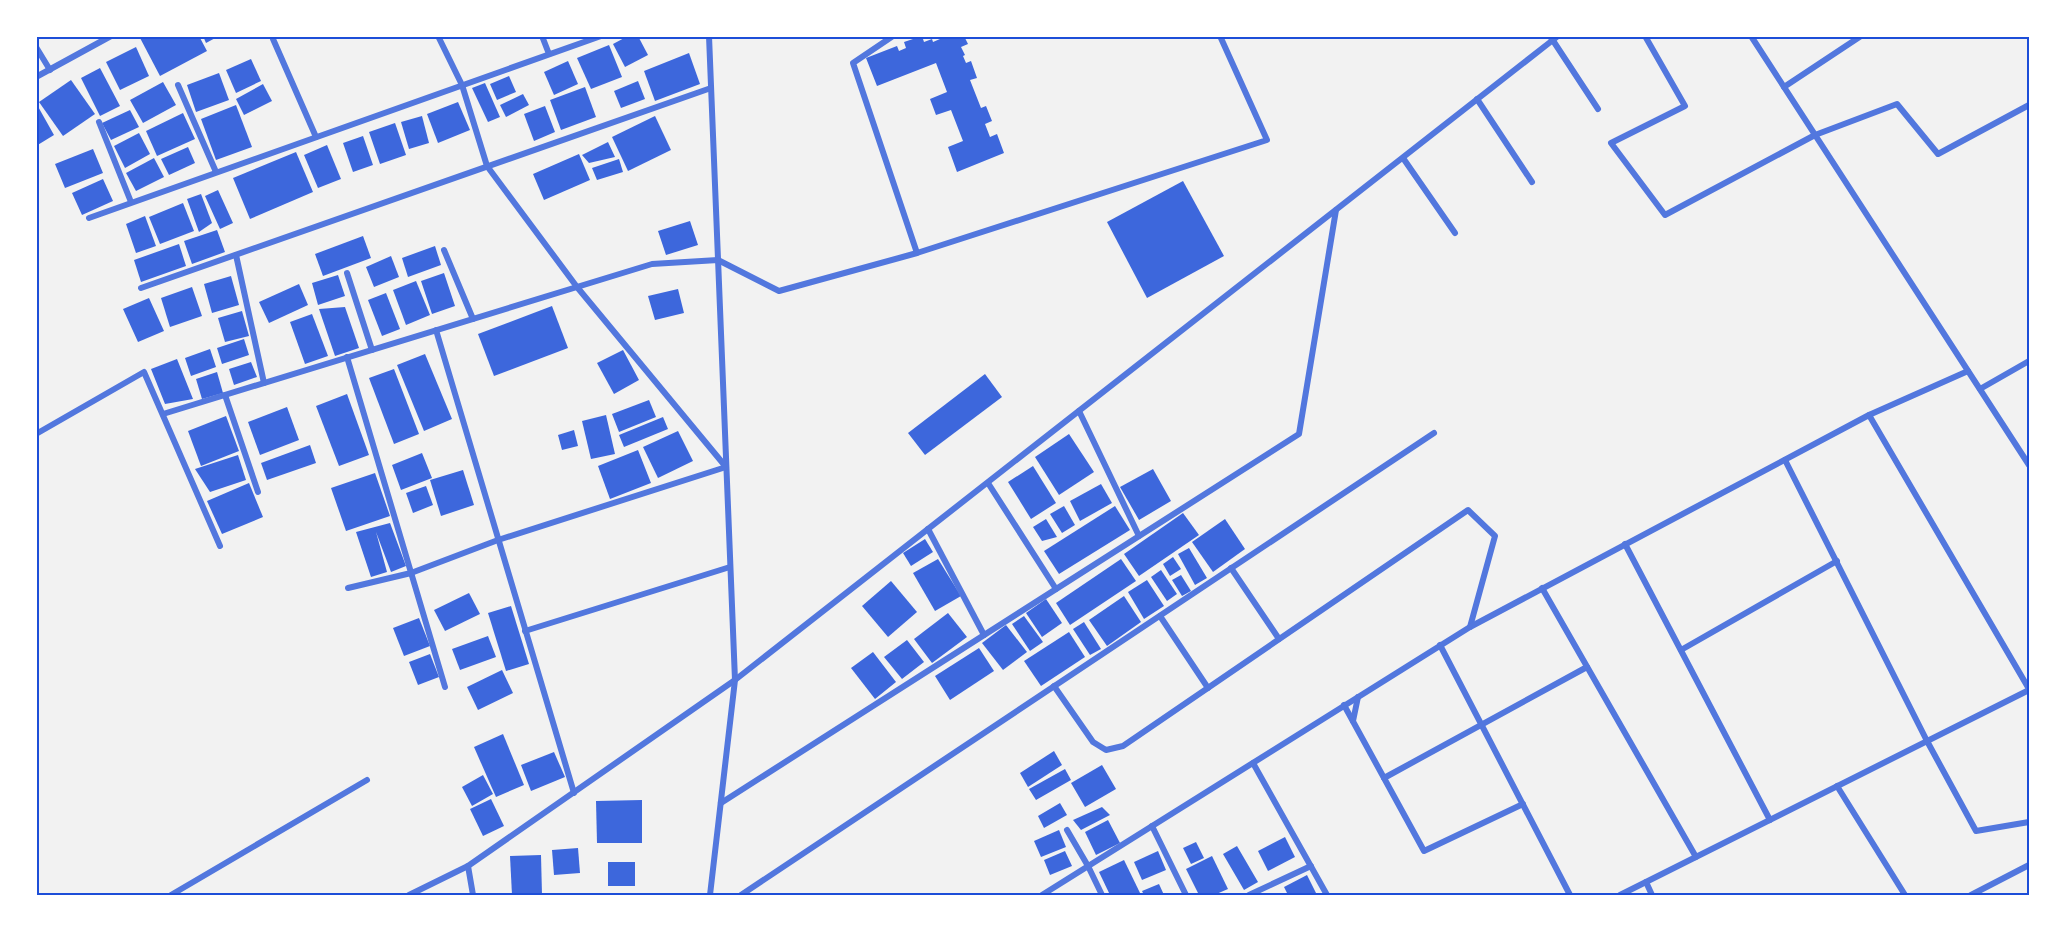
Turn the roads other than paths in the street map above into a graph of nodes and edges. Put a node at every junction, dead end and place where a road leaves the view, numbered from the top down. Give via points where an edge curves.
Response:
1 (111, 36) edge
2 (438, 36) edge
3 (542, 36) edge
4 (601, 36) edge
5 (709, 36) edge
6 (893, 36) edge
7 (1220, 36) edge
8 (1645, 36) edge
9 (1751, 36) edge
10 (1861, 36) edge
11 (1553, 38) edge
12 (273, 39) dead end
13 (36, 47) edge
14 (549, 54) junction
15 (50, 70) junction
16 (36, 77) edge
17 (178, 84) dead end
18 (462, 85) junction
19 (1784, 87) junction
20 (711, 88) junction
21 (1477, 99) junction
22 (2029, 105) edge
23 (1598, 109) dead end
24 (99, 122) dead end
25 (1815, 135) junction
26 (316, 137) junction
27 (1403, 158) junction
28 (487, 166) junction
29 (216, 172) junction
30 (1532, 182) dead end
31 (131, 202) junction
32 (1336, 210) junction
33 (88, 218) dead end
34 (1455, 233) dead end
35 (444, 250) dead end
36 (917, 253) junction
37 (236, 255) junction
38 (718, 260) junction
39 (347, 273) dead end
40 (577, 287) junction
41 (141, 288) dead end
42 (473, 319) junction
43 (436, 330) junction
44 (372, 350) junction
45 (347, 357) junction
46 (2029, 361) edge
47 (1968, 372) junction
48 (264, 383) junction
49 (1980, 389) junction
50 (225, 395) junction
51 (1079, 411) junction
52 (163, 414) junction
53 (1869, 415) junction
54 (1434, 433) dead end
55 (36, 434) edge
56 (1785, 460) junction
57 (2029, 465) edge
58 (726, 467) junction
59 (988, 483) junction
60 (258, 492) dead end
61 (928, 529) junction
62 (1139, 536) junction
63 (498, 540) junction
64 (1625, 544) junction
65 (220, 546) dead end
66 (1837, 561) junction
67 (730, 567) junction
68 (1232, 568) junction
69 (411, 573) junction
70 (348, 588) dead end
71 (1542, 588) junction
72 (1056, 589) junction
73 (1160, 616) junction
74 (1470, 627) junction
75 (525, 631) junction
76 (984, 635) junction
77 (1279, 639) junction
78 (1440, 645) junction
79 (1681, 650) junction
80 (1587, 667) junction
81 (735, 680) junction
82 (445, 687) dead end
83 (1054, 687) junction
84 (1208, 688) junction
85 (2029, 689) edge
86 (1358, 697) junction
87 (1344, 705) junction
88 (1353, 721) junction
89 (1482, 724) junction
90 (1928, 741) junction
91 (1253, 763) junction
92 (1384, 778) junction
93 (367, 780) dead end
94 (1837, 786) junction
95 (574, 793) junction
96 (721, 802) junction
97 (1523, 804) junction
98 (1770, 820) junction
99 (2029, 822) edge
100 (1152, 826) junction
101 (1066, 830) dead end
102 (1695, 857) junction
103 (2029, 865) edge
104 (468, 866) junction
105 (1088, 866) junction
106 (1311, 866) junction
107 (1646, 882) junction
108 (171, 895) edge
109 (408, 895) edge
110 (473, 895) edge
111 (710, 895) edge
112 (741, 895) edge
113 (1042, 895) edge
114 (1102, 895) edge
115 (1186, 895) edge
116 (1249, 895) edge
117 (1327, 895) edge
118 (1570, 895) edge
119 (1620, 895) edge
120 (1652, 895) edge
121 (1905, 895) edge
122 (1971, 895) edge

1 - 15 street
2 - 18 street
3 - 14 street
4 - 14 street
5 - 20 street
6 - 36 street via 853,63
7 - 36 street via 1267,140
8 - 25 street via 1685,106 1611,143 1665,214
9 - 19 street
10 - 19 street
11 - 21 street
11 - 23 street
12 - 26 street
13 - 15 street
14 - 18 street
15 - 16 street
17 - 29 street
18 - 26 street
18 - 28 street
19 - 25 street
20 - 28 street
20 - 38 street
21 - 27 street
21 - 30 street
22 - 25 street via 1938,154 1897,104
24 - 31 street
25 - 47 street
26 - 29 street
27 - 32 street
27 - 34 street
28 - 37 street
28 - 40 street
29 - 31 street
31 - 33 street
32 - 51 street
32 - 62 street via 1299,434
35 - 42 street
36 - 38 street via 779,291
37 - 41 street
37 - 48 street
38 - 40 street via 652,264
38 - 58 street
39 - 44 street
40 - 42 street
40 - 58 street
42 - 43 street
43 - 44 street
43 - 63 street
44 - 45 street
45 - 48 street
45 - 69 street
46 - 49 street
47 - 49 street
47 - 53 street
48 - 50 street
49 - 57 street
50 - 52 street
50 - 60 street
51 - 59 street
51 - 62 street
52 - 55 street via 144,372
52 - 65 street
53 - 56 street
53 - 85 street
54 - 68 street
56 - 64 street
56 - 66 street
58 - 63 street
58 - 67 street
59 - 61 street
59 - 72 street
61 - 76 street
61 - 81 street
62 - 72 street
63 - 69 street
63 - 75 street
64 - 71 street
64 - 79 street
66 - 79 street
66 - 90 street
67 - 75 street
67 - 81 street
68 - 73 street
68 - 77 street
69 - 70 street
69 - 82 street
71 - 74 street
71 - 80 street
72 - 76 street
73 - 83 street
73 - 84 street
74 - 77 street via 1495,536 1468,510
74 - 78 street
75 - 95 street
76 - 96 street
77 - 84 street
78 - 86 street
78 - 89 street
79 - 98 street
80 - 89 street
80 - 102 street
81 - 95 street
81 - 96 street
83 - 84 street via 1093,742 1106,750 1123,746
83 - 112 street
85 - 90 street
86 - 87 street
86 - 88 street
87 - 88 street
87 - 91 street
88 - 92 street
89 - 92 street
89 - 97 street
90 - 94 street
90 - 99 street via 1976,831
91 - 100 street
91 - 106 street
92 - 97 street via 1424,851
93 - 108 street
94 - 98 street
94 - 121 street
95 - 104 street
96 - 111 street
97 - 118 street
98 - 102 street
100 - 105 street
100 - 115 street
101 - 105 street
102 - 107 street
103 - 122 street
104 - 109 street
104 - 110 street
105 - 113 street
105 - 114 street
106 - 116 street
106 - 117 street
107 - 119 street
107 - 120 street

